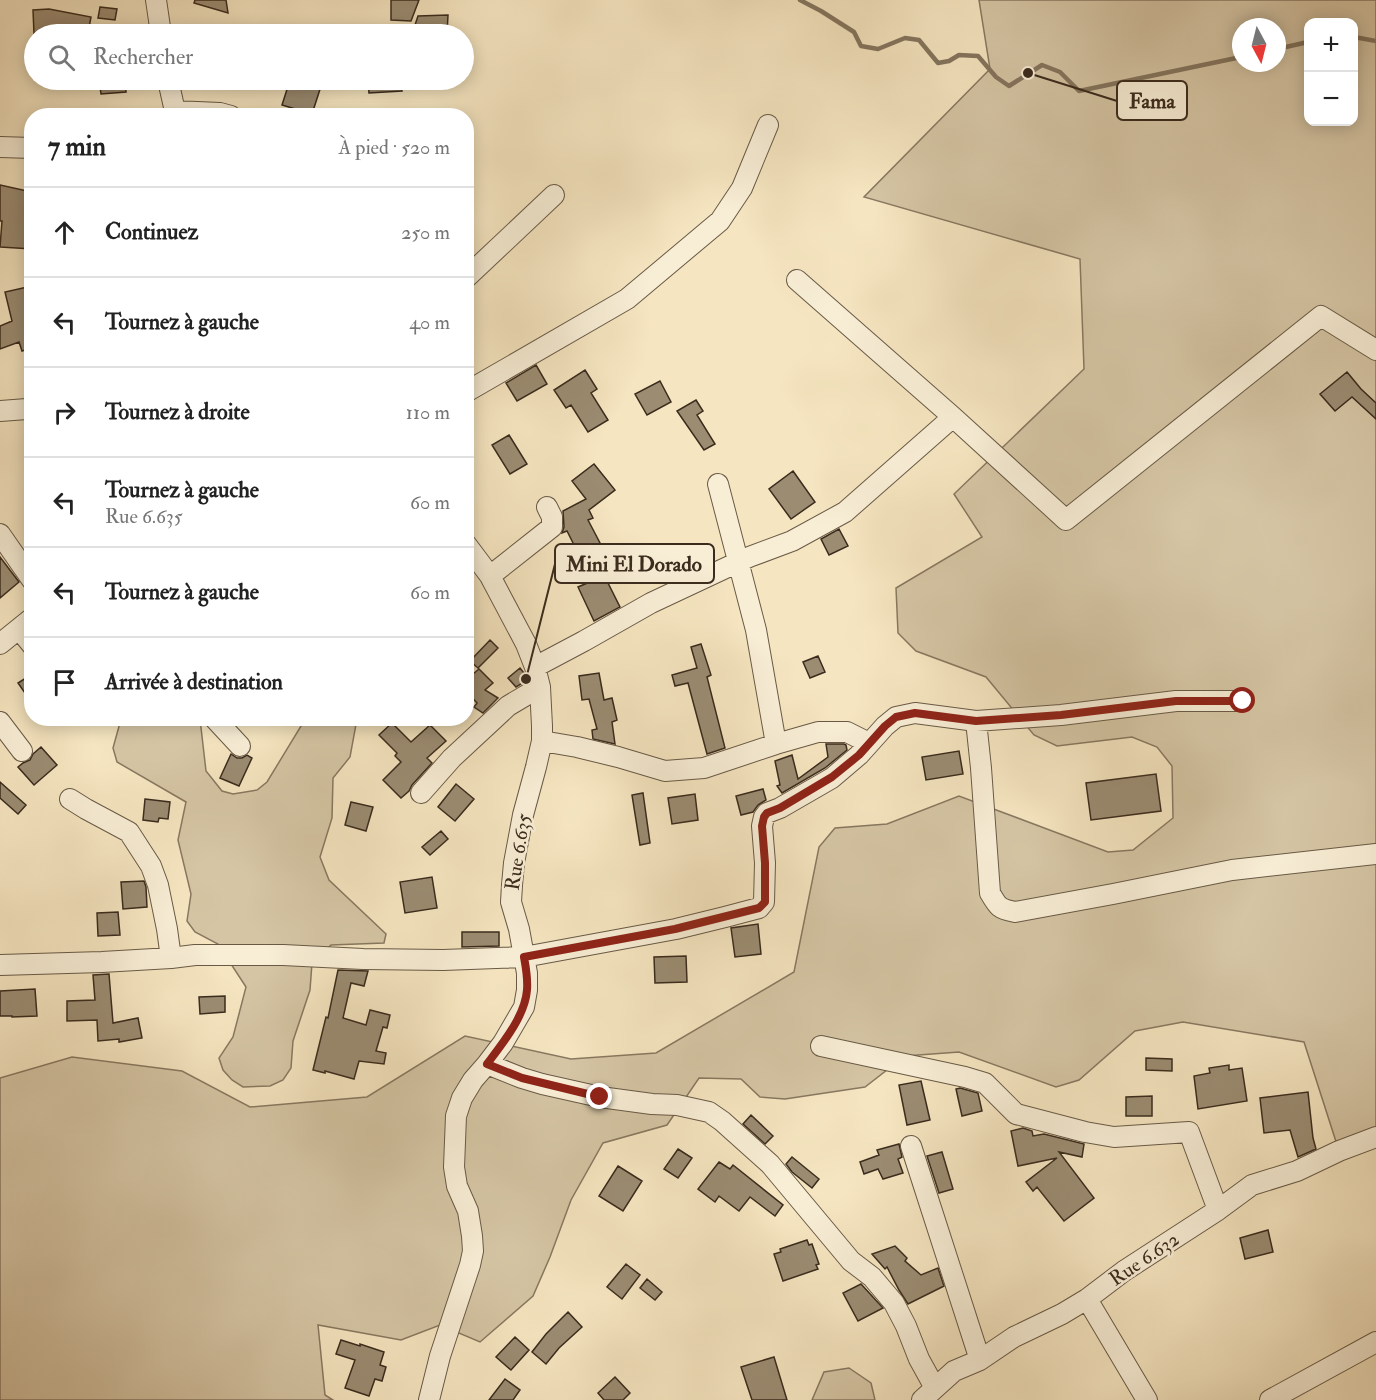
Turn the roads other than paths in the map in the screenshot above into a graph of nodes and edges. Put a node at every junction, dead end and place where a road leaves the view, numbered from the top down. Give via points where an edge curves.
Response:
1 (156, 0) edge
2 (160, 24) edge
3 (170, 90) edge
4 (174, 108) edge
5 (768, 125) dead end
6 (0, 147) edge
7 (24, 148) edge
8 (554, 195) dead end
9 (474, 270) edge
10 (797, 280) dead end
11 (1376, 350) edge
12 (474, 387) edge
13 (24, 409) edge
14 (0, 411) edge
15 (953, 417) junction
16 (718, 484) dead end
17 (547, 507) dead end
18 (0, 534) edge
19 (474, 555) edge
20 (737, 563) junction
21 (24, 568) edge
22 (490, 576) junction
23 (24, 625) edge
24 (0, 644) edge
25 (535, 667) junction
26 (540, 687) junction
27 (1243, 701) dead end
28 (976, 721) junction
29 (0, 722) edge
30 (221, 726) edge
31 (542, 741) junction
32 (869, 743) junction
33 (776, 744) junction
34 (240, 746) dead end
35 (21, 751) dead end
36 (421, 793) dead end
37 (70, 799) dead end
38 (1376, 854) edge
39 (524, 957) junction
40 (171, 958) junction
41 (0, 965) edge
42 (821, 1046) dead end
43 (487, 1064) junction
44 (1376, 1137) edge
45 (911, 1146) dead end
46 (1218, 1210) junction
47 (1087, 1299) junction
48 (1376, 1342) edge
49 (980, 1360) junction
50 (928, 1394) edge
51 (429, 1400) edge
52 (1147, 1400) edge
53 (1270, 1400) edge

1 - 2 street
3 - 4 street
5 - 12 street via 742,188 720,222 627,299
6 - 7 street
8 - 9 street
10 - 15 street
11 - 15 street via 1321,316 1066,520
13 - 14 street
15 - 20 street via 845,512 792,541
16 - 20 street
17 - 22 street via 552,527
18 - 21 street
19 - 22 street, Rue 6.635
20 - 25 street via 651,603
20 - 33 street via 756,630
22 - 25 street, Rue 6.635
23 - 24 street
25 - 26 street, Rue 6.635
26 - 31 street, Rue 6.635
26 - 36 street via 508,706
27 - 28 street via 1176,701
28 - 32 street via 905,715 896,717
28 - 38 street via 990,893 1004,910 1015,912 1232,870
29 - 35 street
30 - 34 street
31 - 33 street via 608,754 665,771 705,768
31 - 39 street, Rue 6.635 via 523,815 512,885 511,902
32 - 33 street via 838,731 818,732
32 - 39 street via 832,777 764,817 765,902 759,908 675,929
37 - 40 street via 129,832 151,866 163,907
39 - 40 street
39 - 43 street, Rue 6.635 via 524,1007
40 - 41 street
42 - 46 street via 985,1083 1016,1114 1085,1132 1114,1137 1189,1132
43 - 50 street via 542,1084 600,1097 677,1105 709,1112 722,1121 770,1164 851,1261 872,1277 894,1304 919,1359
43 - 51 street, Rue 6.635 via 462,1098 456,1116 454,1167 468,1211 472,1251
44 - 46 street, Rue 6.632 via 1297,1171 1252,1185
45 - 49 street
46 - 47 street, Rue 6.632
47 - 49 street, Rue 6.632 via 1014,1336
47 - 52 street
48 - 53 street
49 - 50 street, Rue 6.632 via 954,1371

